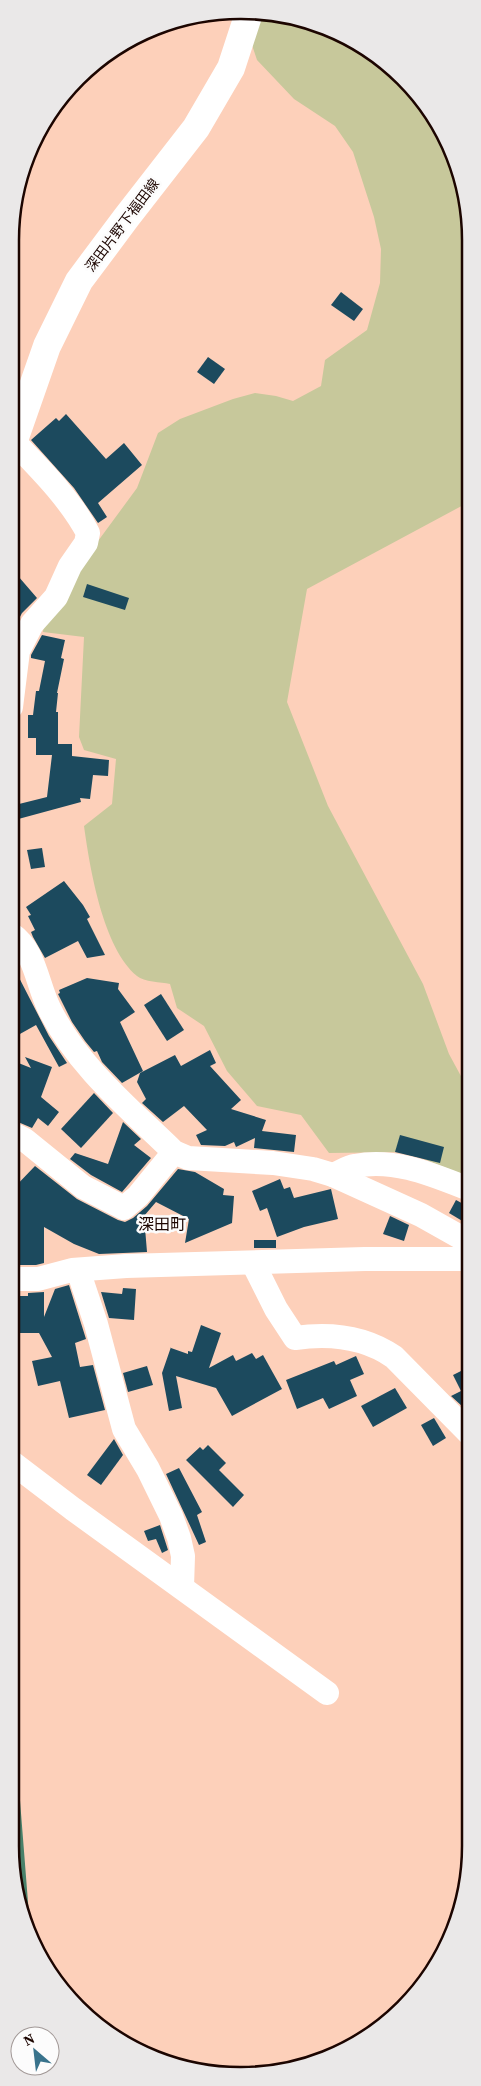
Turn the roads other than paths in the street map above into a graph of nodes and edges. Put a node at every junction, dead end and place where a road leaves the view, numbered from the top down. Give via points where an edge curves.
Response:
1 (247, 19) edge
2 (19, 427) edge
3 (19, 450) edge
4 (19, 649) edge
5 (19, 940) edge
6 (19, 1137) edge
7 (174, 1152) junction
8 (333, 1175) junction
9 (462, 1187) edge
10 (462, 1238) edge
11 (462, 1259) edge
12 (253, 1263) junction
13 (78, 1270) junction
14 (19, 1279) edge
15 (462, 1427) edge
16 (19, 1468) edge
17 (182, 1587) junction
18 (327, 1693) dead end

1 - 2 main road, 深田片野下福田線 via 231,68 196,128 79,282 47,346
3 - 4 street via 44,473 88,533 86,543 70,566 56,598 32,624
5 - 7 street via 30,957 54,1019 96,1078
6 - 7 street via 83,1187 124,1208
7 - 8 street via 188,1158 273,1163
8 - 9 street via 354,1166 404,1166
8 - 10 street via 421,1215
11 - 12 street
12 - 13 street
12 - 15 street via 295,1338 336,1336 381,1348 394,1357
13 - 14 street via 38,1279
13 - 17 street via 124,1428 148,1468 179,1538 183,1556
16 - 17 street
17 - 18 street

